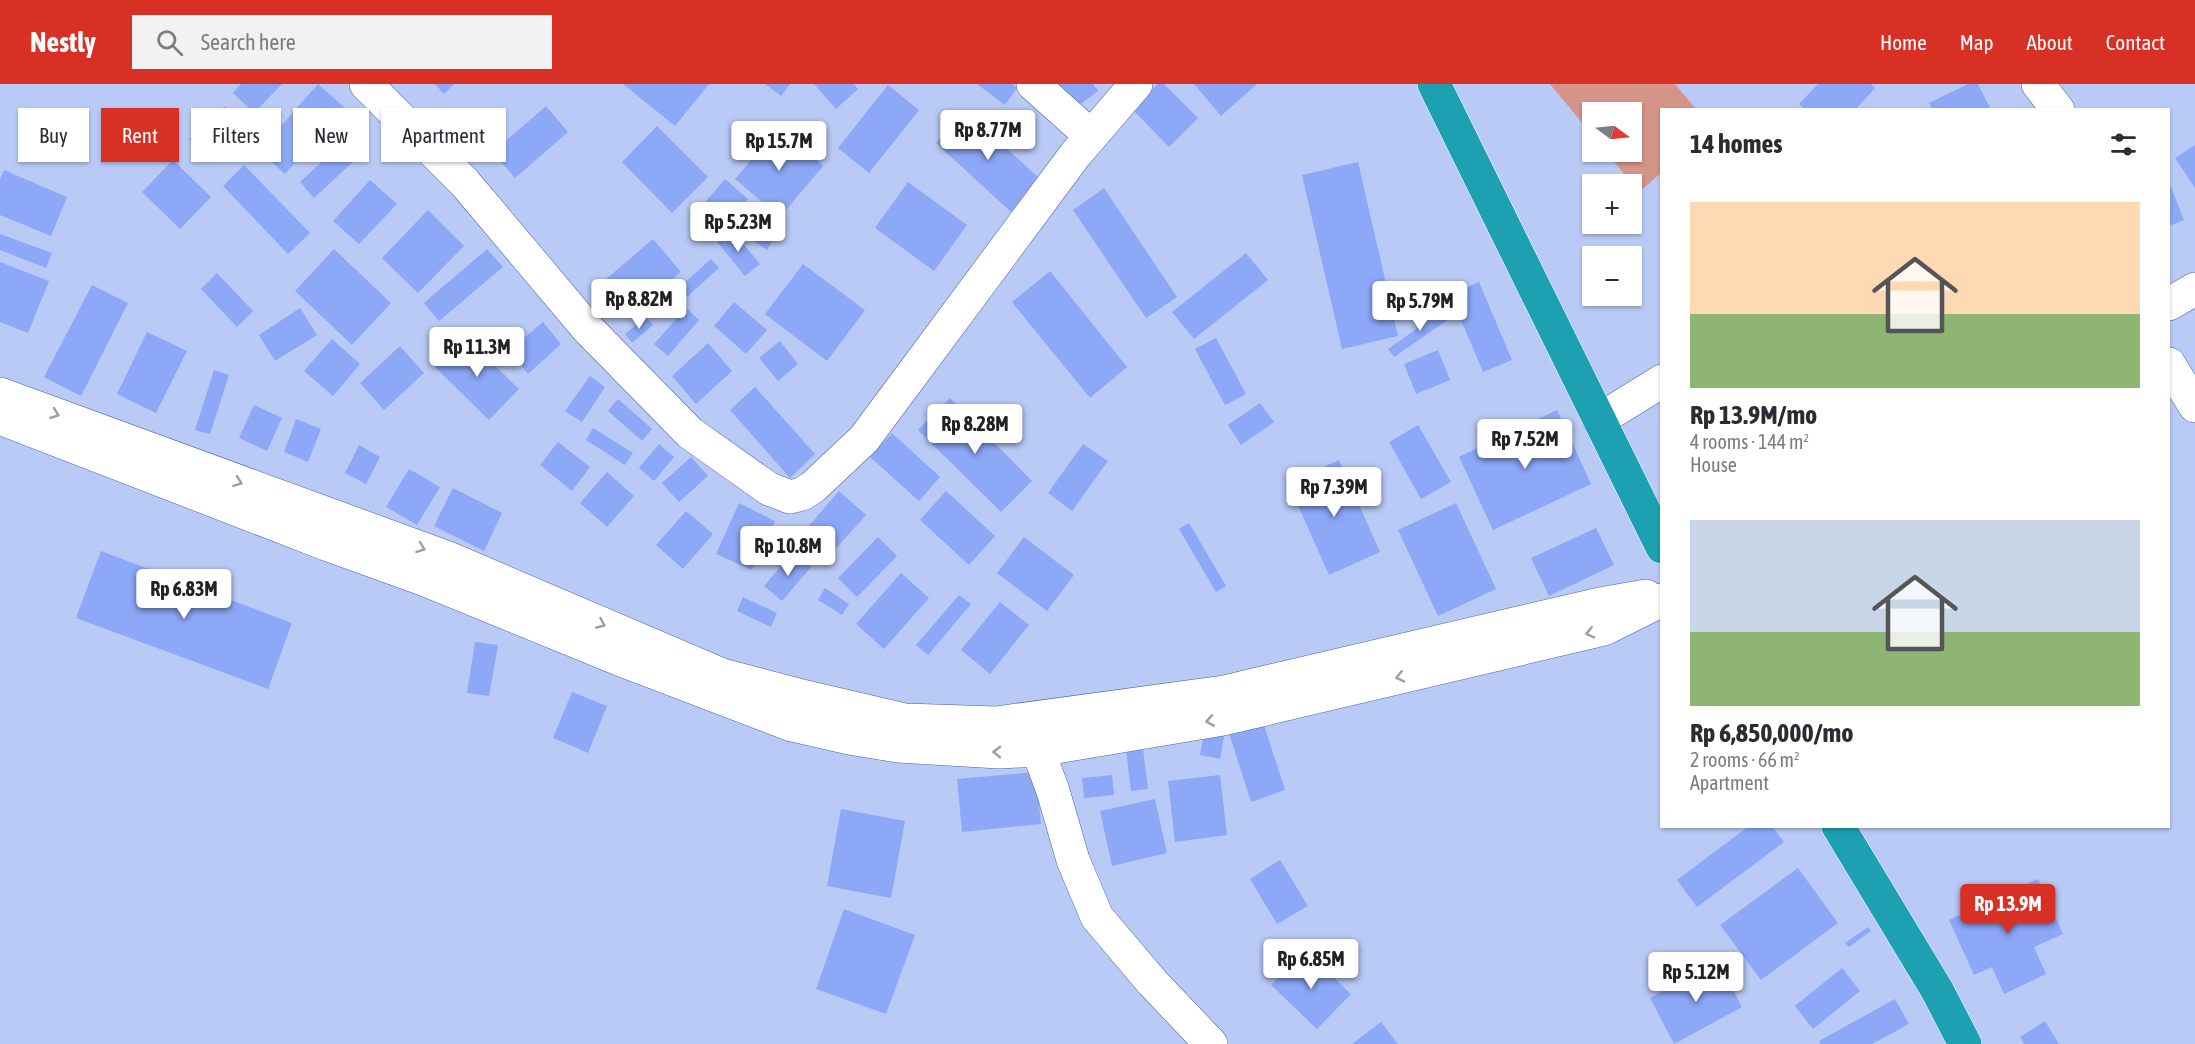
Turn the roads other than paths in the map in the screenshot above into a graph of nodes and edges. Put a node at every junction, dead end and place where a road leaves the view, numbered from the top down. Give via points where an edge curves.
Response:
1 (366, 84) edge
2 (1032, 84) edge
3 (1136, 84) edge
4 (1434, 84) edge
5 (2038, 84) edge
6 (2056, 108) edge
7 (1091, 136) junction
8 (2170, 366) edge
9 (1660, 382) edge
10 (0, 394) edge
11 (2195, 406) edge
12 (0, 418) edge
13 (1599, 420) junction
14 (330, 530) junction
15 (1660, 543) edge
16 (1660, 593) edge
17 (1660, 601) edge
18 (1035, 735) junction
19 (1839, 828) edge
20 (1211, 1044) edge
21 (1965, 1044) edge

1 - 7 street via 465,183 587,328 690,433 769,489 790,496 813,487 864,439
2 - 7 street
3 - 7 street
4 - 13 highway
5 - 6 street
8 - 11 street
9 - 13 street
10 -> 14 street
12 - 14 street
13 - 15 highway
14 - 18 street via 448,558 722,675 905,720 996,723
16 - 18 street
17 -> 18 street via 1604,629 1223,719
18 - 20 street via 1073,860 1097,917
19 - 21 highway

